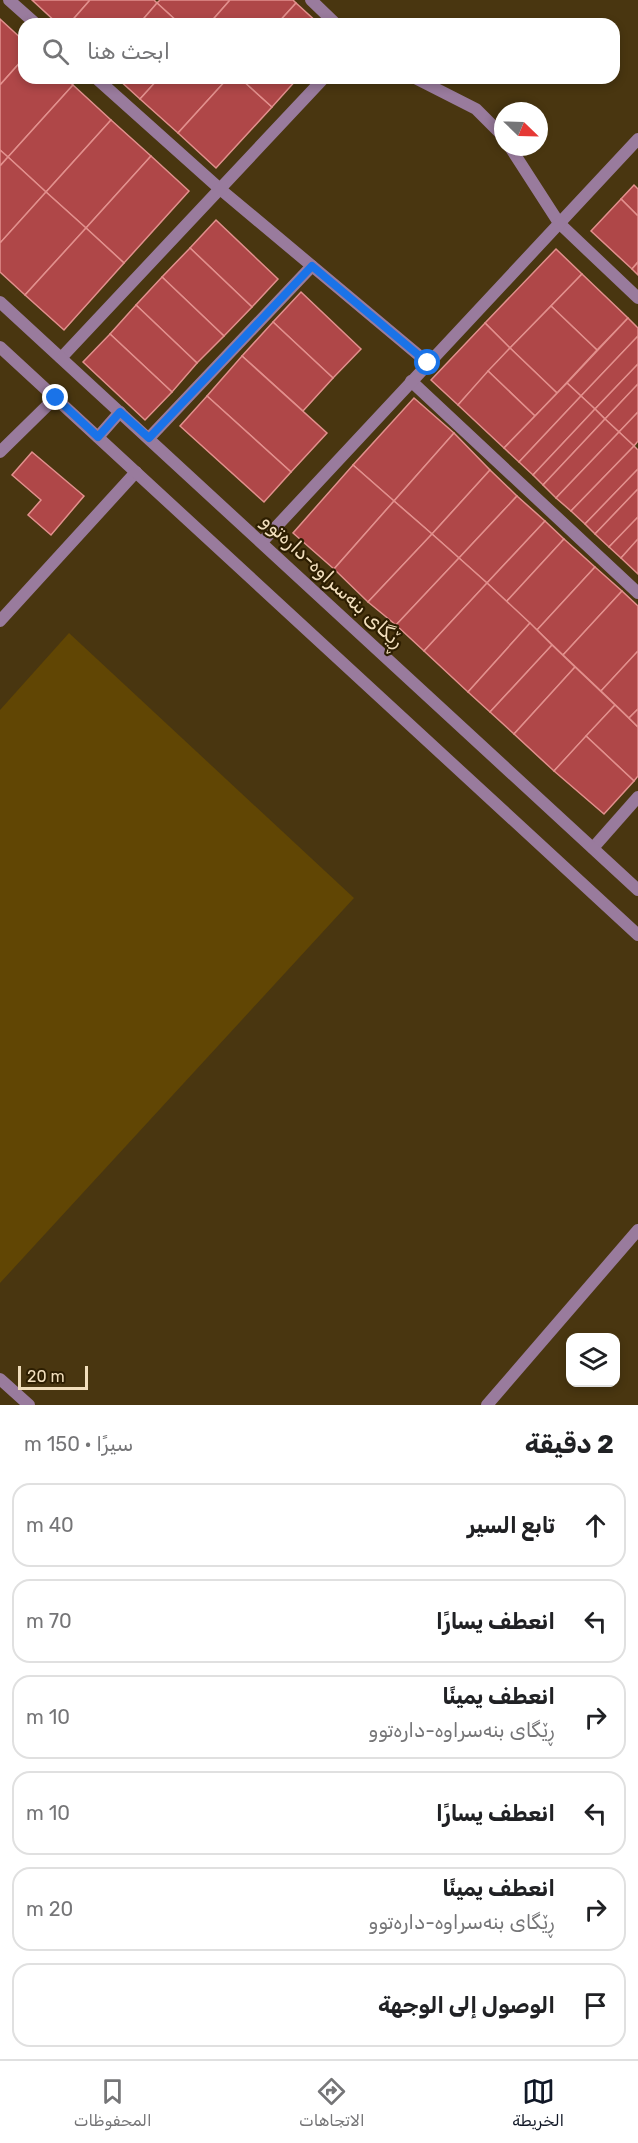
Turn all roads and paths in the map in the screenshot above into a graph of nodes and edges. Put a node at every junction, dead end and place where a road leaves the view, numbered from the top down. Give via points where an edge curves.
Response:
1 (9, 0) edge
2 (311, 0) edge
3 (29, 18) edge
4 (330, 18) edge
5 (103, 84) edge
6 (318, 84) edge
7 (427, 84) edge
8 (494, 127) edge
9 (638, 139) edge
10 (516, 156) edge
11 (220, 189) junction
12 (559, 223) junction
13 (312, 266) junction
14 (638, 298) edge
15 (0, 302) edge
16 (0, 347) edge
17 (61, 358) junction
18 (428, 363) junction
19 (411, 381) junction
20 (56, 398) junction
21 (120, 412) junction
22 (98, 437) junction
23 (149, 438) junction
24 (0, 452) edge
25 (136, 472) junction
26 (262, 542) junction
27 (638, 593) edge
28 (0, 621) edge
29 (638, 797) edge
30 (593, 848) junction
31 (638, 890) edge
32 (638, 935) edge
33 (638, 1230) edge
34 (0, 1379) edge
35 (29, 1405) edge
36 (487, 1405) edge

1 - 3 street
2 - 4 street
5 - 11 street
6 - 11 street
7 - 8 street via 477,109
9 - 12 street
10 - 12 street
11 - 13 street
11 - 17 street
12 - 14 street
12 - 18 street
13 - 18 street
13 - 23 street
15 - 17 street, ڕێگای بنەسراوە-دارەتوو
16 - 20 street
17 - 21 street, ڕێگای بنەسراوە-دارەتوو
18 - 19 street
19 - 26 street
19 - 27 street
20 - 22 street
20 - 24 street
21 - 22 street
21 - 23 street, ڕێگای بنەسراوە-دارەتوو
22 - 25 street
23 - 26 street, ڕێگای بنەسراوە-دارەتوو
25 - 28 street
25 - 32 street
26 - 30 street, ڕێگای بنەسراوە-دارەتوو
29 - 30 street
30 - 31 street, ڕێگای بنەسراوە-دارەتوو
33 - 36 street
34 - 35 street

